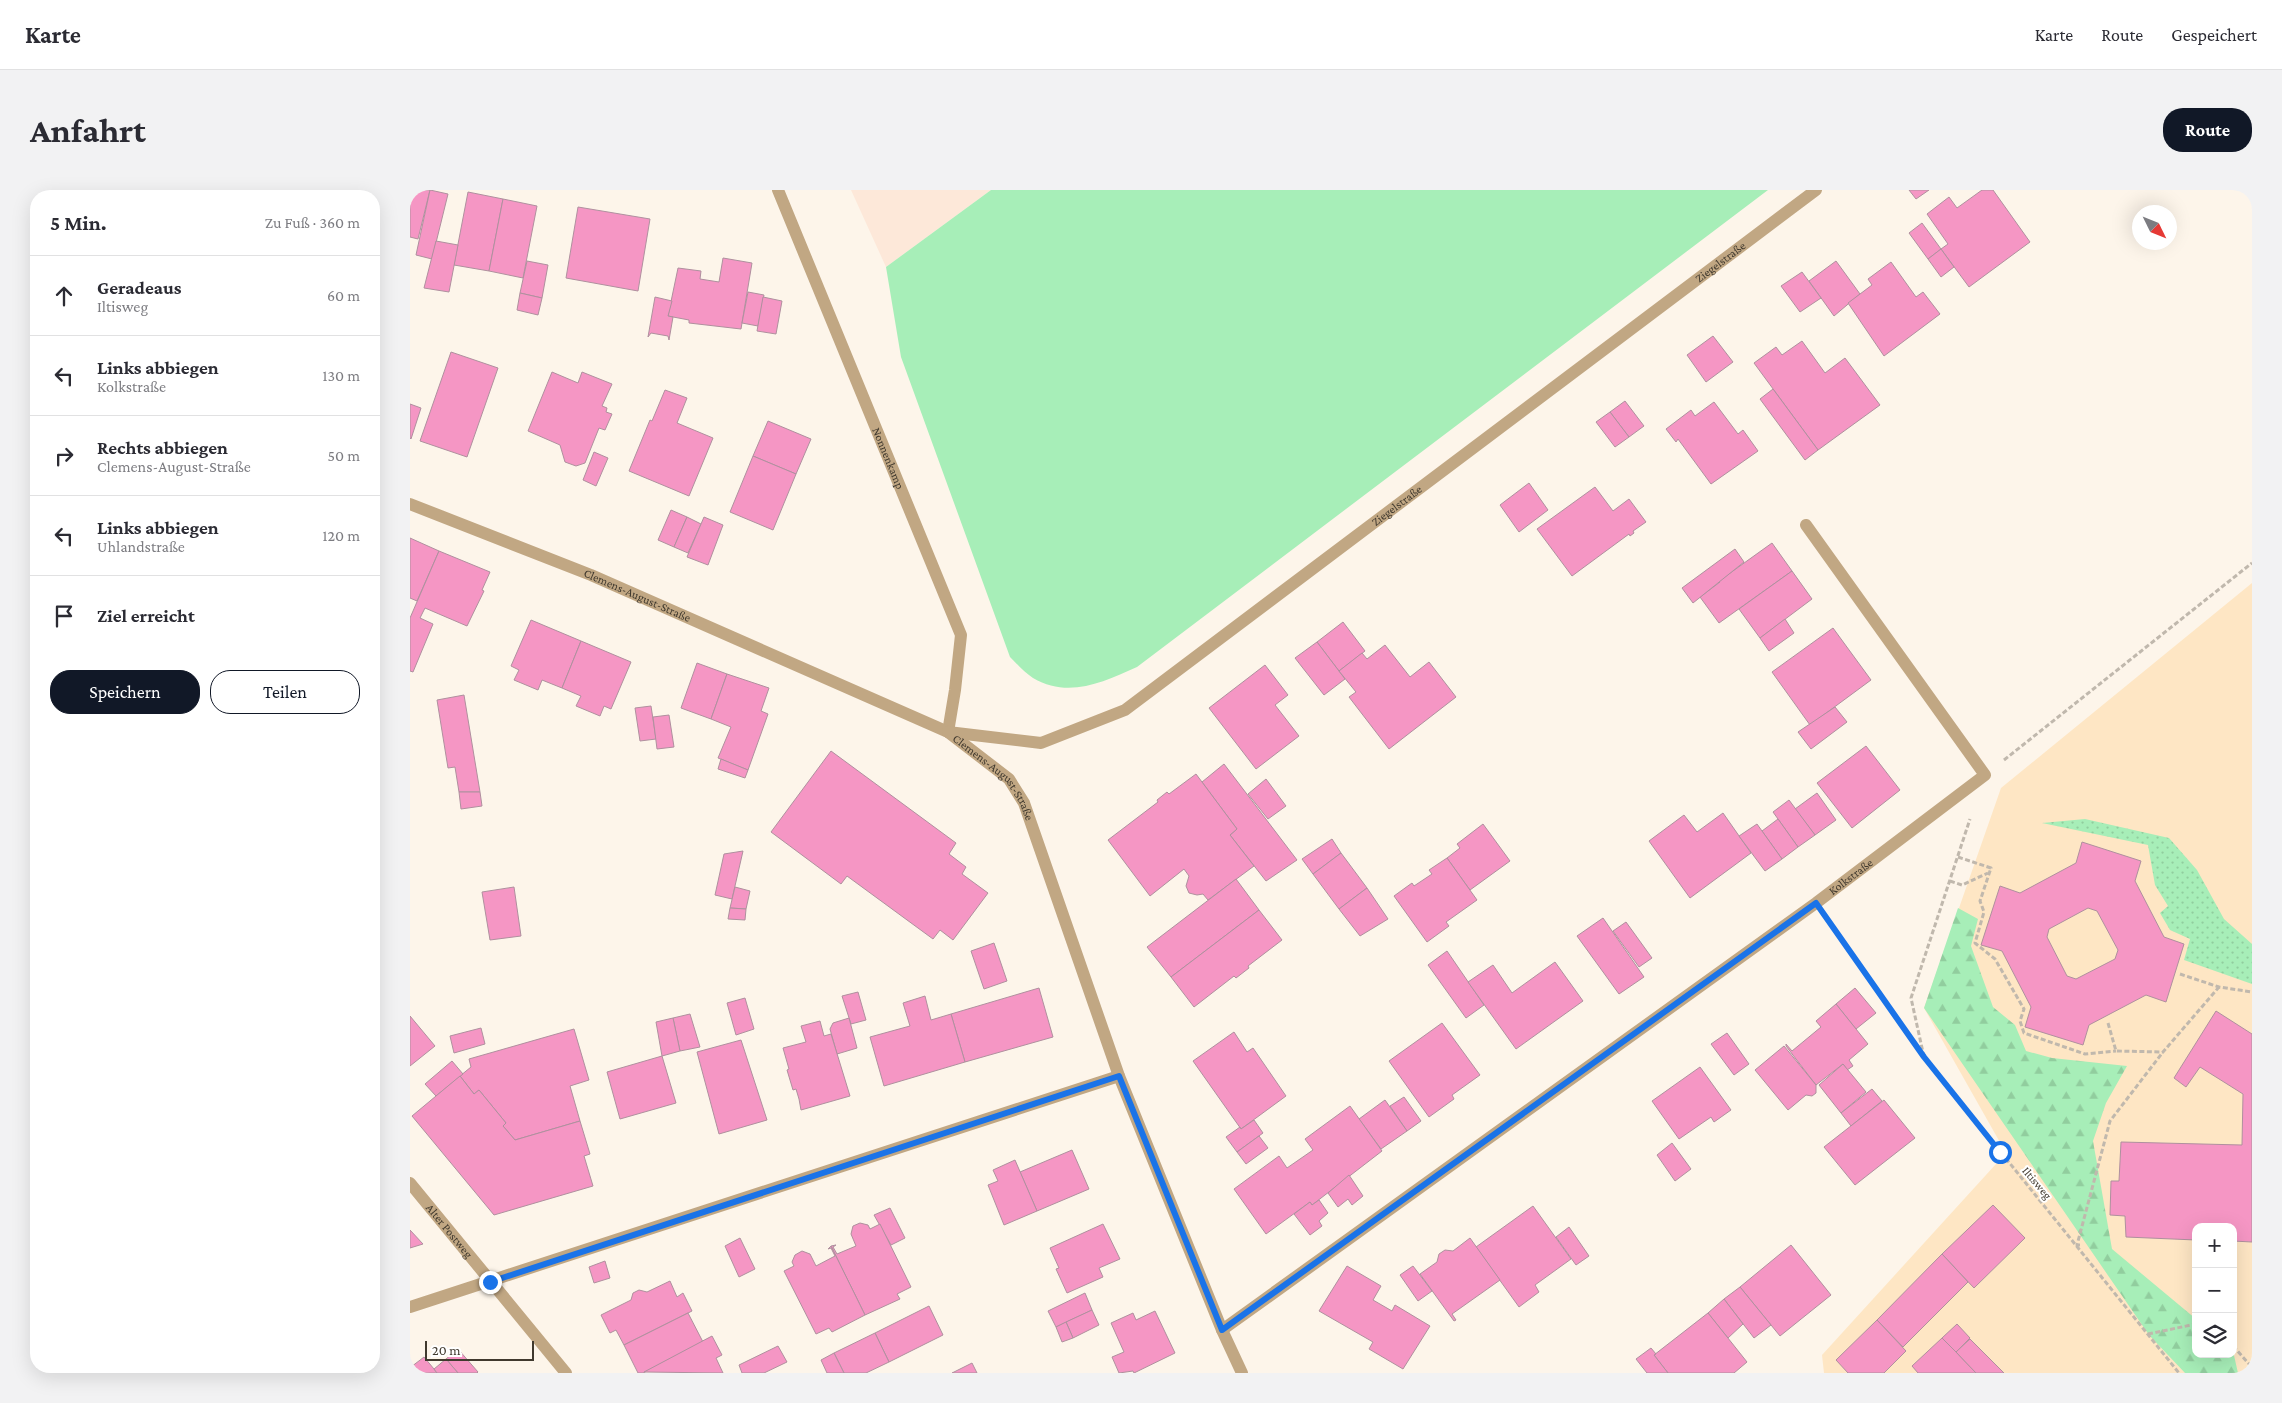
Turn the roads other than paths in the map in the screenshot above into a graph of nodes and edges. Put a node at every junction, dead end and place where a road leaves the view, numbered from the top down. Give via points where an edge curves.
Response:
1 (778, 190) edge
2 (1816, 190) edge
3 (410, 504) edge
4 (1806, 525) dead end
5 (948, 732) junction
6 (1119, 1076) junction
7 (410, 1183) edge
8 (490, 1282) junction
9 (410, 1306) edge
10 (1222, 1330) junction
11 (566, 1373) edge
12 (1242, 1373) edge

1 - 5 street, Nonnenkamp via 961,634
2 - 5 street, Ziegelstraße via 1125,710 1041,743
3 - 5 street, Clemens-August-Straße via 591,576
4 - 10 street, Kolkstraße via 1985,775 1816,903
5 - 6 street, Clemens-August-Straße via 1009,779 1024,803
6 - 8 street
6 - 10 street, Clemens-August-Straße
7 - 8 street, Alter Postweg
8 - 9 street
8 - 11 street, Alter Postweg
10 - 12 street, Clemens-August-Straße

